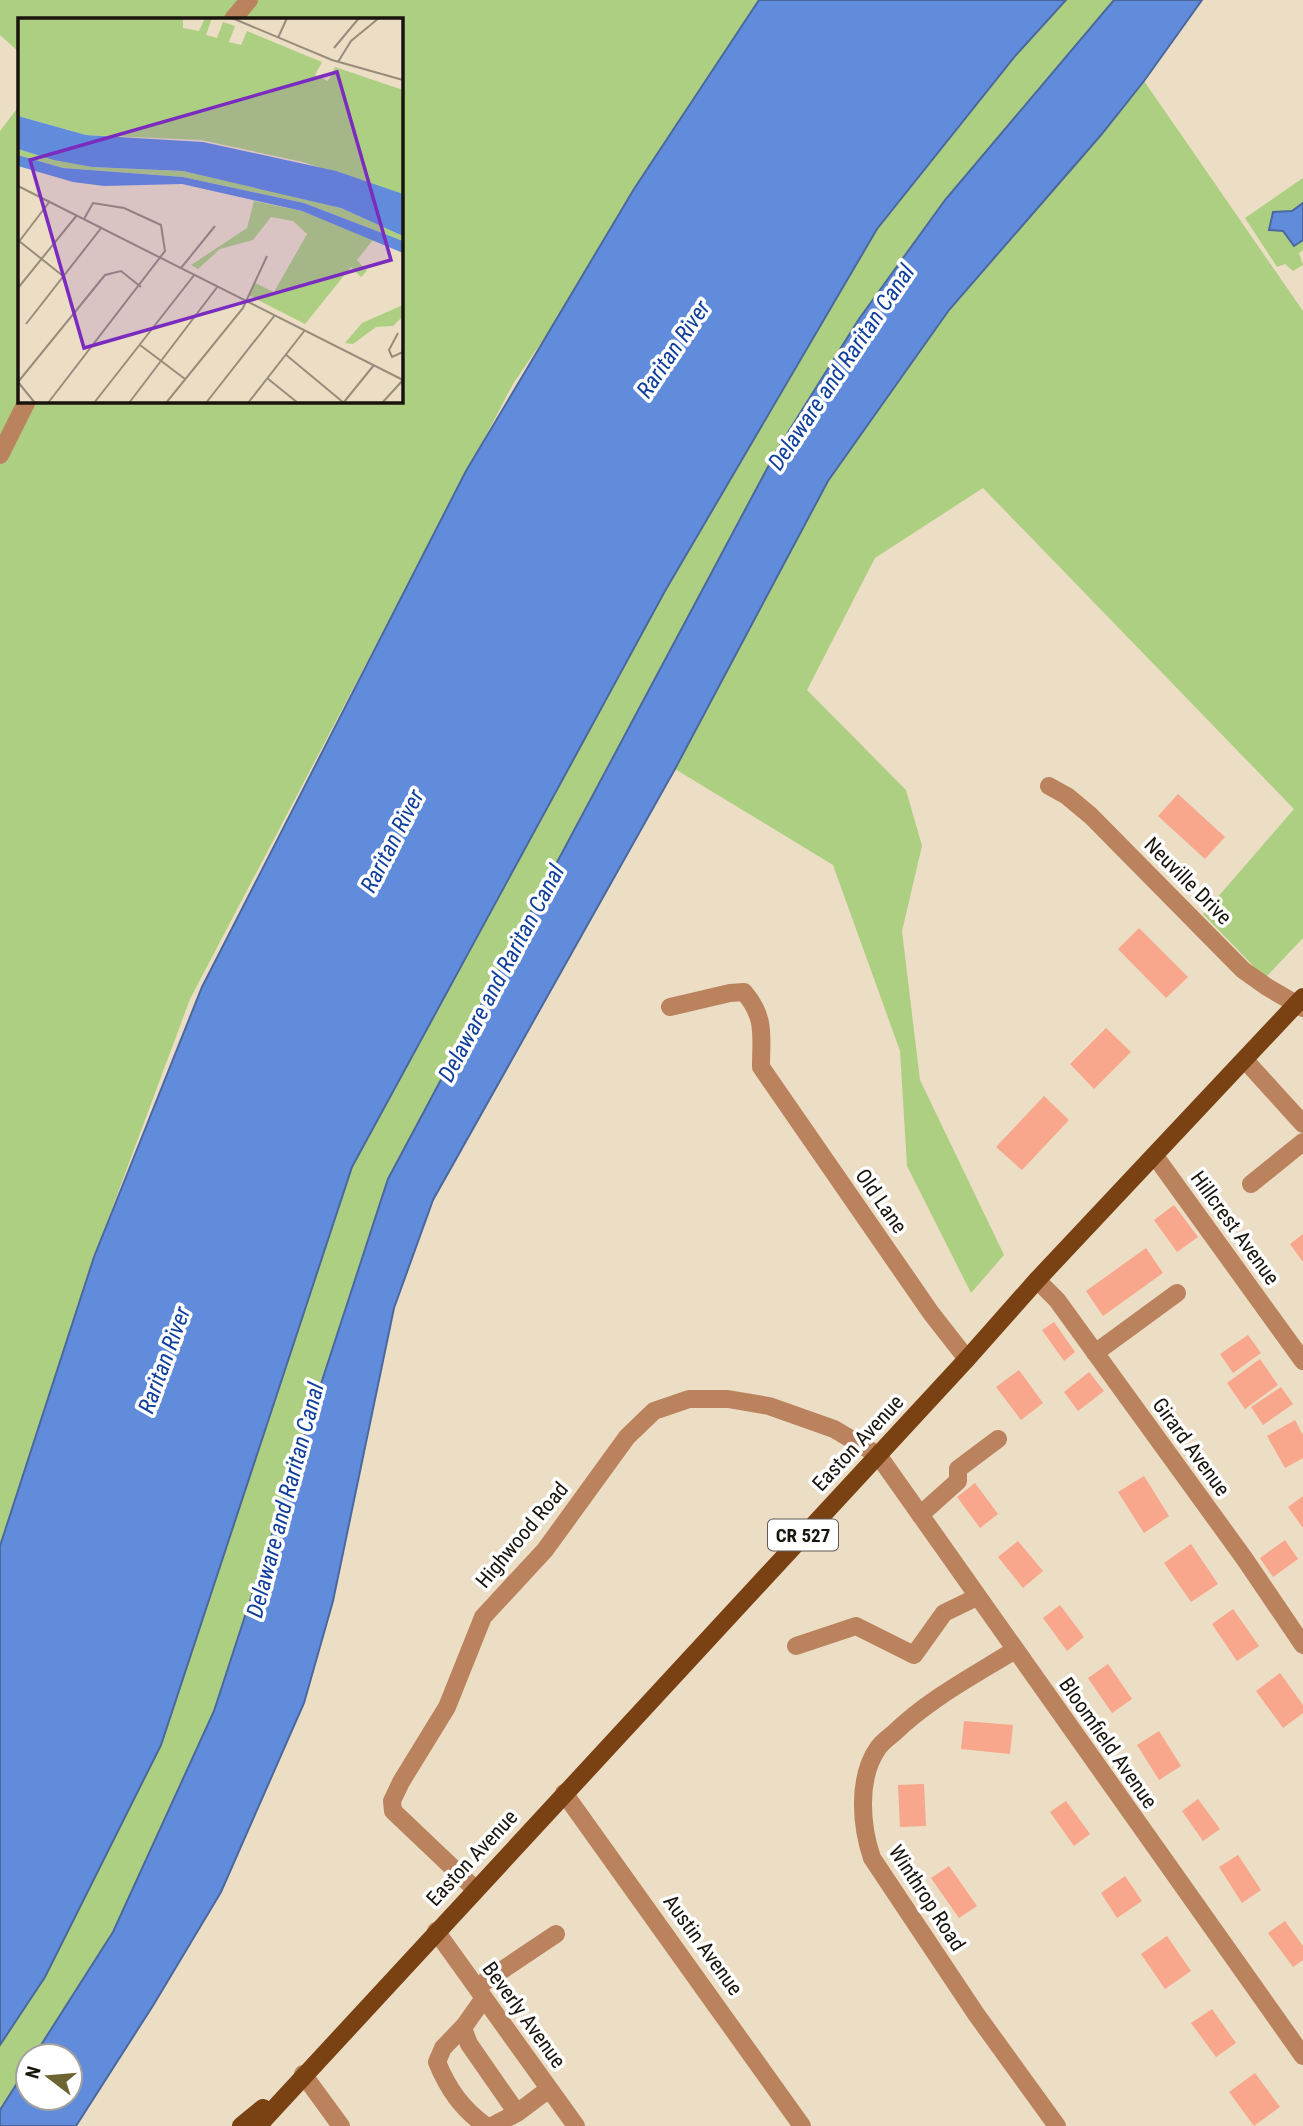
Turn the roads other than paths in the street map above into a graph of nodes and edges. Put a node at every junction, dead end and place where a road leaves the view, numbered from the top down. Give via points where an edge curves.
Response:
1 (249, 0) edge
2 (234, 18) edge
3 (26, 402) edge
4 (0, 455) edge
5 (1049, 786) dead end
6 (1301, 1003) edge
7 (670, 1007) dead end
8 (1245, 1060) junction
9 (1303, 1125) edge
10 (1303, 1142) edge
11 (1155, 1156) junction
12 (1251, 1184) dead end
13 (1037, 1280) junction
14 (1177, 1293) dead end
15 (1095, 1353) junction
16 (967, 1359) junction
17 (1303, 1361) edge
18 (998, 1439) dead end
19 (878, 1455) junction
20 (920, 1515) junction
21 (977, 1597) junction
22 (1303, 1645) edge
23 (796, 1646) dead end
24 (1015, 1650) junction
25 (565, 1793) junction
26 (475, 1889) junction
27 (436, 1931) junction
28 (556, 1934) dead end
29 (480, 1993) junction
30 (463, 2028) junction
31 (1303, 2056) edge
32 (303, 2074) junction
33 (549, 2089) junction
34 (517, 2113) junction
35 (241, 2126) edge
36 (258, 2126) edge
37 (341, 2126) edge
38 (486, 2126) edge
39 (492, 2126) edge
40 (576, 2126) edge
41 (802, 2126) edge
42 (1057, 2126) edge

1 - 2 street
3 - 4 street
5 - 6 street, Neuville Drive via 1091,816 1244,970
6 - 8 main road, Easton Avenue / CR 527
7 - 16 street, Old Lane via 744,992 756,1006 761,1067
8 - 9 street
8 - 11 main road, Easton Avenue / CR 527
10 - 12 street
11 - 13 main road, Easton Avenue / CR 527
11 - 17 street, Hillcrest Avenue
13 - 15 street, Girard Avenue
13 - 16 main road, Easton Avenue / CR 527
14 - 15 street
15 - 22 street, Girard Avenue
16 - 19 main road, Easton Avenue / CR 527
18 - 20 street via 958,1469 958,1481
19 - 20 street, Bloomfield Avenue
19 - 25 main road, Easton Avenue / CR 527
19 - 26 street, Highwood Road via 834,1429 769,1406 728,1399 689,1399 654,1411 641,1422 545,1549 483,1617 447,1707 392,1801 393,1811
20 - 21 street, Bloomfield Avenue
21 - 23 street via 944,1613 914,1655 856,1626
21 - 24 street, Bloomfield Avenue
24 - 31 street, Bloomfield Avenue
24 - 42 street, Winthrop Road via 915,1712 878,1748 863,1792 866,1840 872,1858 954,1981
25 - 26 main road, Easton Avenue / CR 527
25 - 41 street, Austin Avenue
26 - 27 main road, Easton Avenue / CR 527
27 - 29 street, Beverly Avenue
27 - 32 main road, Easton Avenue / CR 527
28 - 29 street
29 - 30 street
29 - 33 street, Beverly Avenue
30 - 34 street via 469,2044
30 - 38 street via 443,2048 437,2062 467,2113
32 - 35 main road, Easton Avenue / CR 527
32 - 36 main road, Easton Avenue / CR 527
32 - 37 street
33 - 34 street
33 - 40 street, Beverly Avenue
34 - 39 street

